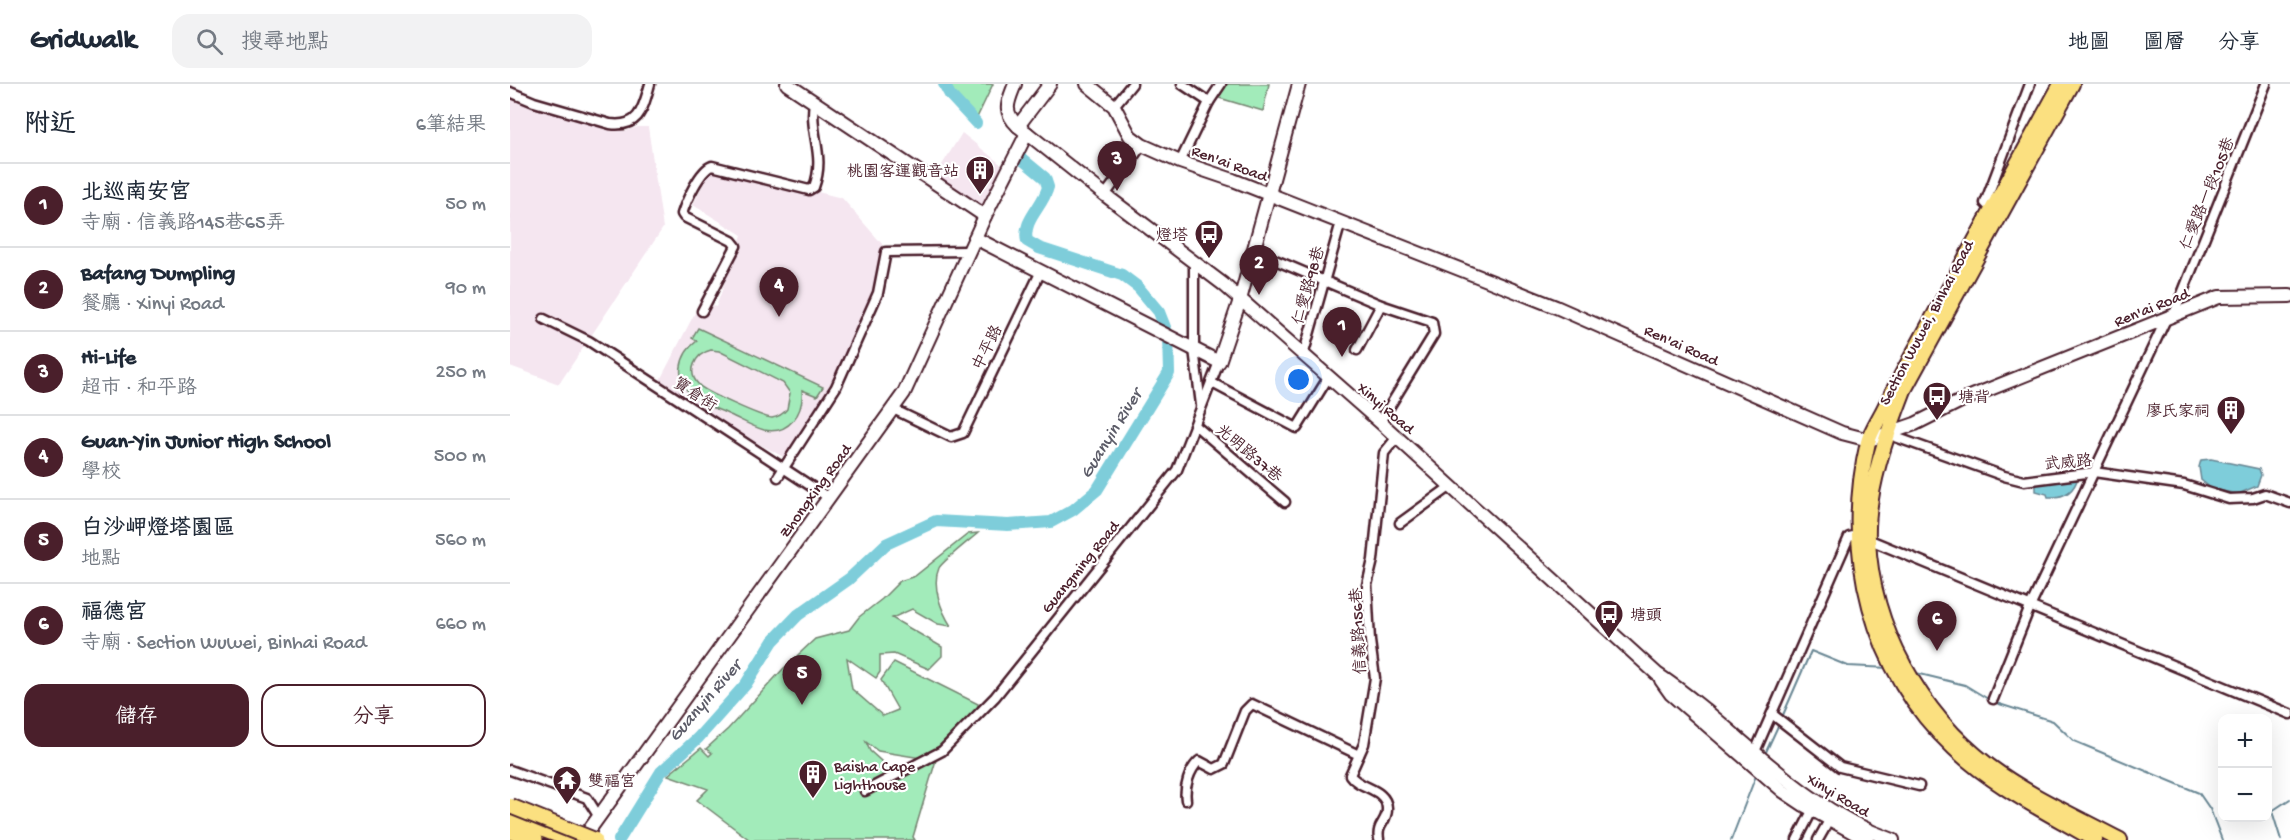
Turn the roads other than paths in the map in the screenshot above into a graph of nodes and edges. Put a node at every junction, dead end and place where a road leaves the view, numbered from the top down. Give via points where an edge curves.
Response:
1 (651, 84) edge
2 (787, 84) edge
3 (1015, 84) edge
4 (1050, 84) edge
5 (1087, 84) edge
6 (1132, 84) edge
7 (1182, 84) edge
8 (1221, 84) edge
9 (1299, 84) edge
10 (2031, 84) edge
11 (2061, 84) edge
12 (2072, 84) edge
13 (2266, 84) edge
14 (510, 92) edge
15 (1209, 102) junction
16 (814, 103) junction
17 (1114, 106) junction
18 (1022, 129) junction
19 (1142, 145) junction
20 (1180, 162) junction
21 (1269, 194) junction
22 (1105, 195) junction
23 (1992, 210) junction
24 (985, 216) junction
25 (1341, 222) junction
26 (975, 238) junction
27 (1254, 250) junction
28 (969, 251) junction
29 (1194, 262) junction
30 (1041, 271) junction
31 (1323, 280) junction
32 (2290, 296) edge
33 (1240, 300) junction
34 (1380, 305) junction
35 (702, 311) dead end
36 (2171, 315) junction
37 (544, 319) dead end
38 (1189, 347) junction
39 (1357, 350) dead end
40 (1303, 356) junction
41 (1219, 362) junction
42 (1328, 378) junction
43 (1214, 384) dead end
44 (1202, 407) junction
45 (893, 409) junction
46 (1380, 422) junction
47 (1196, 426) junction
48 (1887, 434) junction
49 (1397, 437) junction
50 (1869, 440) junction
51 (784, 468) junction
52 (2094, 472) junction
53 (778, 477) dead end
54 (1451, 486) junction
55 (829, 498) junction
56 (1285, 502) dead end
57 (2290, 503) edge
58 (1400, 523) dead end
59 (1863, 537) junction
60 (2030, 607) junction
61 (1993, 699) dead end
62 (1772, 714) junction
63 (2290, 714) edge
64 (1359, 754) junction
65 (1755, 759) junction
66 (510, 770) edge
67 (1919, 786) dead end
68 (865, 791) dead end
69 (1186, 800) dead end
70 (510, 806) edge
71 (1815, 806) junction
72 (1831, 816) junction
73 (510, 817) edge
74 (599, 817) junction
75 (510, 831) edge
76 (2088, 838) edge
77 (1379, 839) edge
78 (536, 840) edge
79 (573, 840) edge
80 (582, 840) edge
81 (595, 840) edge
82 (1797, 840) edge
83 (1818, 840) edge
84 (1868, 840) edge
85 (1893, 840) edge
86 (2120, 840) edge

1 - 14 street via 642,109 634,121 623,126
2 - 16 street
3 - 18 street via 1008,111
4 - 18 street, Zhongxing Road
5 - 17 street, Ren'ai Road
6 - 17 street
7 - 15 street
8 - 15 street
9 - 21 street, Guangming Road
10 - 23 street via 1985,203
11 - 23 main road, Section Wuwei, Binhai Road
12 - 48 main road, Section Wuwei, Binhai Road via 1904,390
13 - 36 street, 仁愛路一段105巷
15 - 20 street
16 - 24 street
16 - 35 street via 812,118 820,161 814,187 809,190 712,166 706,169 685,205 684,217 736,246
17 - 19 street, Ren'ai Road via 1130,136
18 - 22 street, Xinyi Road
18 - 24 street, Zhongxing Road
19 - 20 street, Ren'ai Road
19 - 22 street
20 - 21 street, Ren'ai Road
21 - 25 street, Ren'ai Road
21 - 27 street, Guangming Road
22 - 29 street, Xinyi Road
23 - 50 main road, Section Wuwei, Binhai Road
24 - 26 street, Zhongxing Road
25 - 31 street, 仁愛路98巷
25 - 50 street, Ren'ai Road via 1557,307 1842,434
26 - 28 street, Zhongxing Road
26 - 30 street
27 - 31 street
27 - 33 street, Guangming Road
28 - 45 street, Zhongxing Road
28 - 51 street via 886,252 878,293 836,387
29 - 33 street, Xinyi Road
29 - 38 street
30 - 38 street
30 - 45 street, 中平路 via 963,433 951,437
31 - 34 street
31 - 40 street, 仁愛路98巷
32 - 36 street, Ren'ai Road via 2219,297
33 - 40 street, Xinyi Road
33 - 41 street, Guangming Road
34 - 39 street
34 - 46 street via 1432,322 1434,334
36 - 48 street, Ren'ai Road
36 - 52 street, 仁愛路一段105巷
37 - 51 street, 寶倉街 via 589,341
38 - 41 street
38 - 44 street
40 - 42 street, Xinyi Road
41 - 44 street, Guangming Road
42 - 43 street via 1298,428
42 - 46 street, Xinyi Road
44 - 47 street, Guangming Road
45 - 55 street, Zhongxing Road
46 - 49 street, Xinyi Road
47 - 56 street, 光明路37巷
47 - 68 street, Guangming Road via 1177,470 972,722 942,752
48 - 50 street, Ren'ai Road
48 - 52 street, 武威路 via 2024,481
48 - 59 main road, Section Wuwei, Binhai Road
49 - 54 street, Xinyi Road
49 - 64 street, 信義路156巷 via 1384,453 1367,585 1375,678
50 - 59 main road, Section Wuwei, Binhai Road
51 - 53 street
51 - 55 street, 寶倉街
52 - 57 street, 武威路 via 2184,485 2229,500 2265,494
52 - 60 street, 仁愛路一段105巷
54 - 58 street
54 - 65 street, Xinyi Road
55 - 74 street, Zhongxing Road
59 - 60 street
59 - 62 street via 1849,537
59 - 76 main road, Section Wuwei, Binhai Road via 1864,588 1870,609 1901,684 1925,718 1970,762 2007,790
59 - 86 main road, Section Wuwei, Binhai Road via 1893,643 1919,691 1947,728 2010,780
60 - 61 street, 仁愛路一段105巷
60 - 63 street
62 - 65 street
62 - 67 street via 1840,767
64 - 69 street via 1252,704 1245,711 1224,764 1214,769 1198,761 1195,765
64 - 77 street, 信義路156巷 via 1351,777 1386,801
65 - 71 street, Xinyi Road
66 - 74 street via 587,798
70 - 81 main road, bridge
71 - 72 street, Xinyi Road
71 - 82 street
72 - 83 street
72 - 84 street, Xinyi Road
72 - 85 street, Xinyi Road
73 - 79 highway
74 - 80 street, Zhongxing Road
75 - 78 highway

